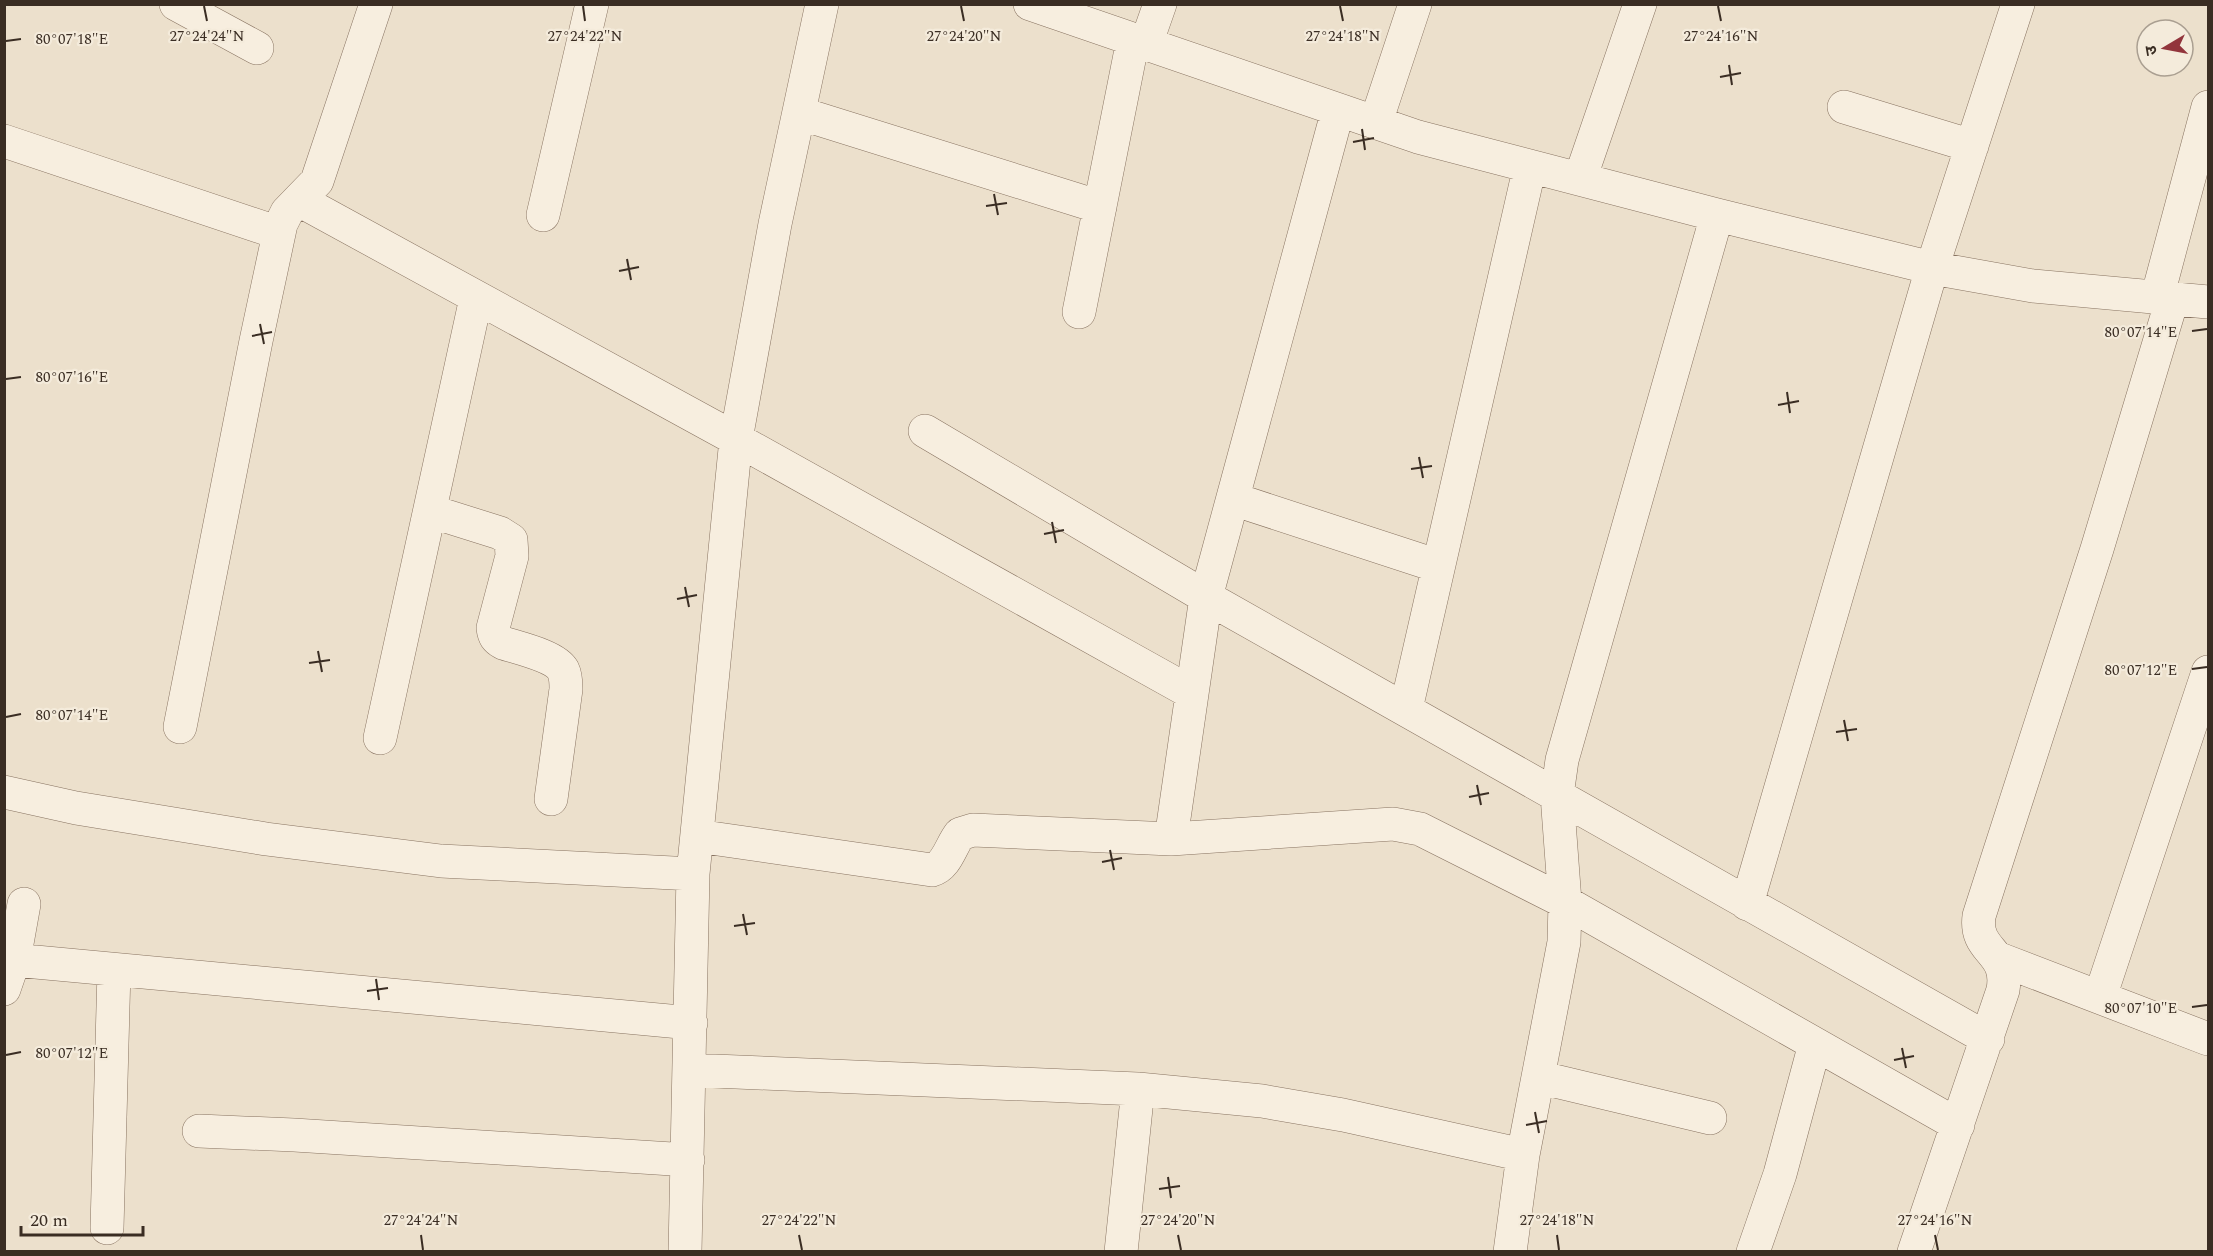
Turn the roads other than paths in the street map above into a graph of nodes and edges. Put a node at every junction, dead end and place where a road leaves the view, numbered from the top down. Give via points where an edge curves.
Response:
1 (176, 4) edge
2 (376, 4) edge
3 (592, 4) edge
4 (822, 4) edge
5 (1030, 4) edge
6 (1160, 4) edge
7 (1415, 4) edge
8 (1640, 4) edge
9 (2018, 4) edge
10 (1139, 42) junction
11 (257, 48) dead end
12 (1844, 107) dead end
13 (2208, 107) edge
14 (1338, 110) junction
15 (799, 113) junction
16 (1376, 122) junction
17 (4, 141) edge
18 (1972, 146) junction
19 (1530, 166) junction
20 (1580, 179) junction
21 (299, 200) junction
22 (1100, 207) junction
23 (543, 215) dead end
24 (1718, 215) junction
25 (279, 233) junction
26 (1932, 268) junction
27 (476, 298) junction
28 (2164, 299) junction
29 (2208, 302) edge
30 (1079, 312) dead end
31 (925, 431) dead end
32 (736, 439) junction
33 (1233, 499) junction
34 (430, 511) junction
35 (1438, 566) junction
36 (1206, 597) junction
37 (2208, 672) edge
38 (1192, 693) junction
39 (1406, 709) junction
40 (180, 727) dead end
41 (380, 738) dead end
42 (4, 792) edge
43 (1557, 795) junction
44 (551, 799) dead end
45 (697, 836) junction
46 (1171, 839) junction
47 (693, 874) junction
48 (1565, 902) junction
49 (24, 904) dead end
50 (1747, 904) junction
51 (1997, 958) junction
52 (114, 970) junction
53 (9, 974) edge
54 (2100, 997) junction
55 (691, 1023) junction
56 (1988, 1039) junction
57 (2208, 1039) edge
58 (1815, 1044) junction
59 (690, 1071) junction
60 (1538, 1077) junction
61 (1138, 1089) junction
62 (1710, 1118) dead end
63 (1958, 1125) junction
64 (199, 1131) dead end
65 (1523, 1155) junction
66 (688, 1160) junction
67 (107, 1228) dead end
68 (685, 1251) edge
69 (1121, 1251) edge
70 (1510, 1251) edge
71 (1753, 1251) edge
72 (1914, 1251) edge

1 - 11 street
2 - 21 street via 321,173
3 - 23 street
4 - 15 street
5 - 10 street
6 - 10 street
7 - 16 street
8 - 20 street
9 - 18 street
10 - 14 street
10 - 22 street
12 - 18 street
13 - 28 street
14 - 16 street
14 - 33 street
15 - 22 street
15 - 32 street
16 - 19 street
17 - 25 street
18 - 26 street
19 - 20 street
19 - 35 street
20 - 24 street
21 - 25 street via 284,216
21 - 27 street
22 - 30 street
24 - 26 street
24 - 43 street via 1562,760
25 - 40 street
26 - 28 street via 2033,286
26 - 50 street
27 - 32 street
27 - 34 street
28 - 29 street
28 - 51 street via 2097,549 1979,916 1980,937
31 - 36 street
32 - 38 street
32 - 45 street
33 - 35 street
33 - 36 street
34 - 41 street
34 - 44 street via 511,540 512,556 494,634 503,643 558,664 566,679
35 - 39 street
36 - 38 street
36 - 39 street
37 - 54 street
38 - 46 street
39 - 43 street
42 - 47 street via 76,808 233,833 429,859
43 - 48 street
43 - 50 street
45 - 46 street via 925,870 938,869 960,834 973,830
45 - 47 street
46 - 48 street via 1407,825
47 - 55 street
48 - 58 street
48 - 60 street via 1564,942
49 - 53 street
50 - 56 street
51 - 54 street
51 - 56 street via 2005,980
52 - 53 street
52 - 55 street
52 - 67 street
54 - 57 street
55 - 59 street
56 - 63 street
58 - 63 street
58 - 71 street via 1780,1174
59 - 61 street
59 - 66 street
60 - 62 street
60 - 65 street
61 - 65 street via 1262,1101
61 - 69 street
63 - 72 street
64 - 66 street
65 - 70 street
66 - 68 street

